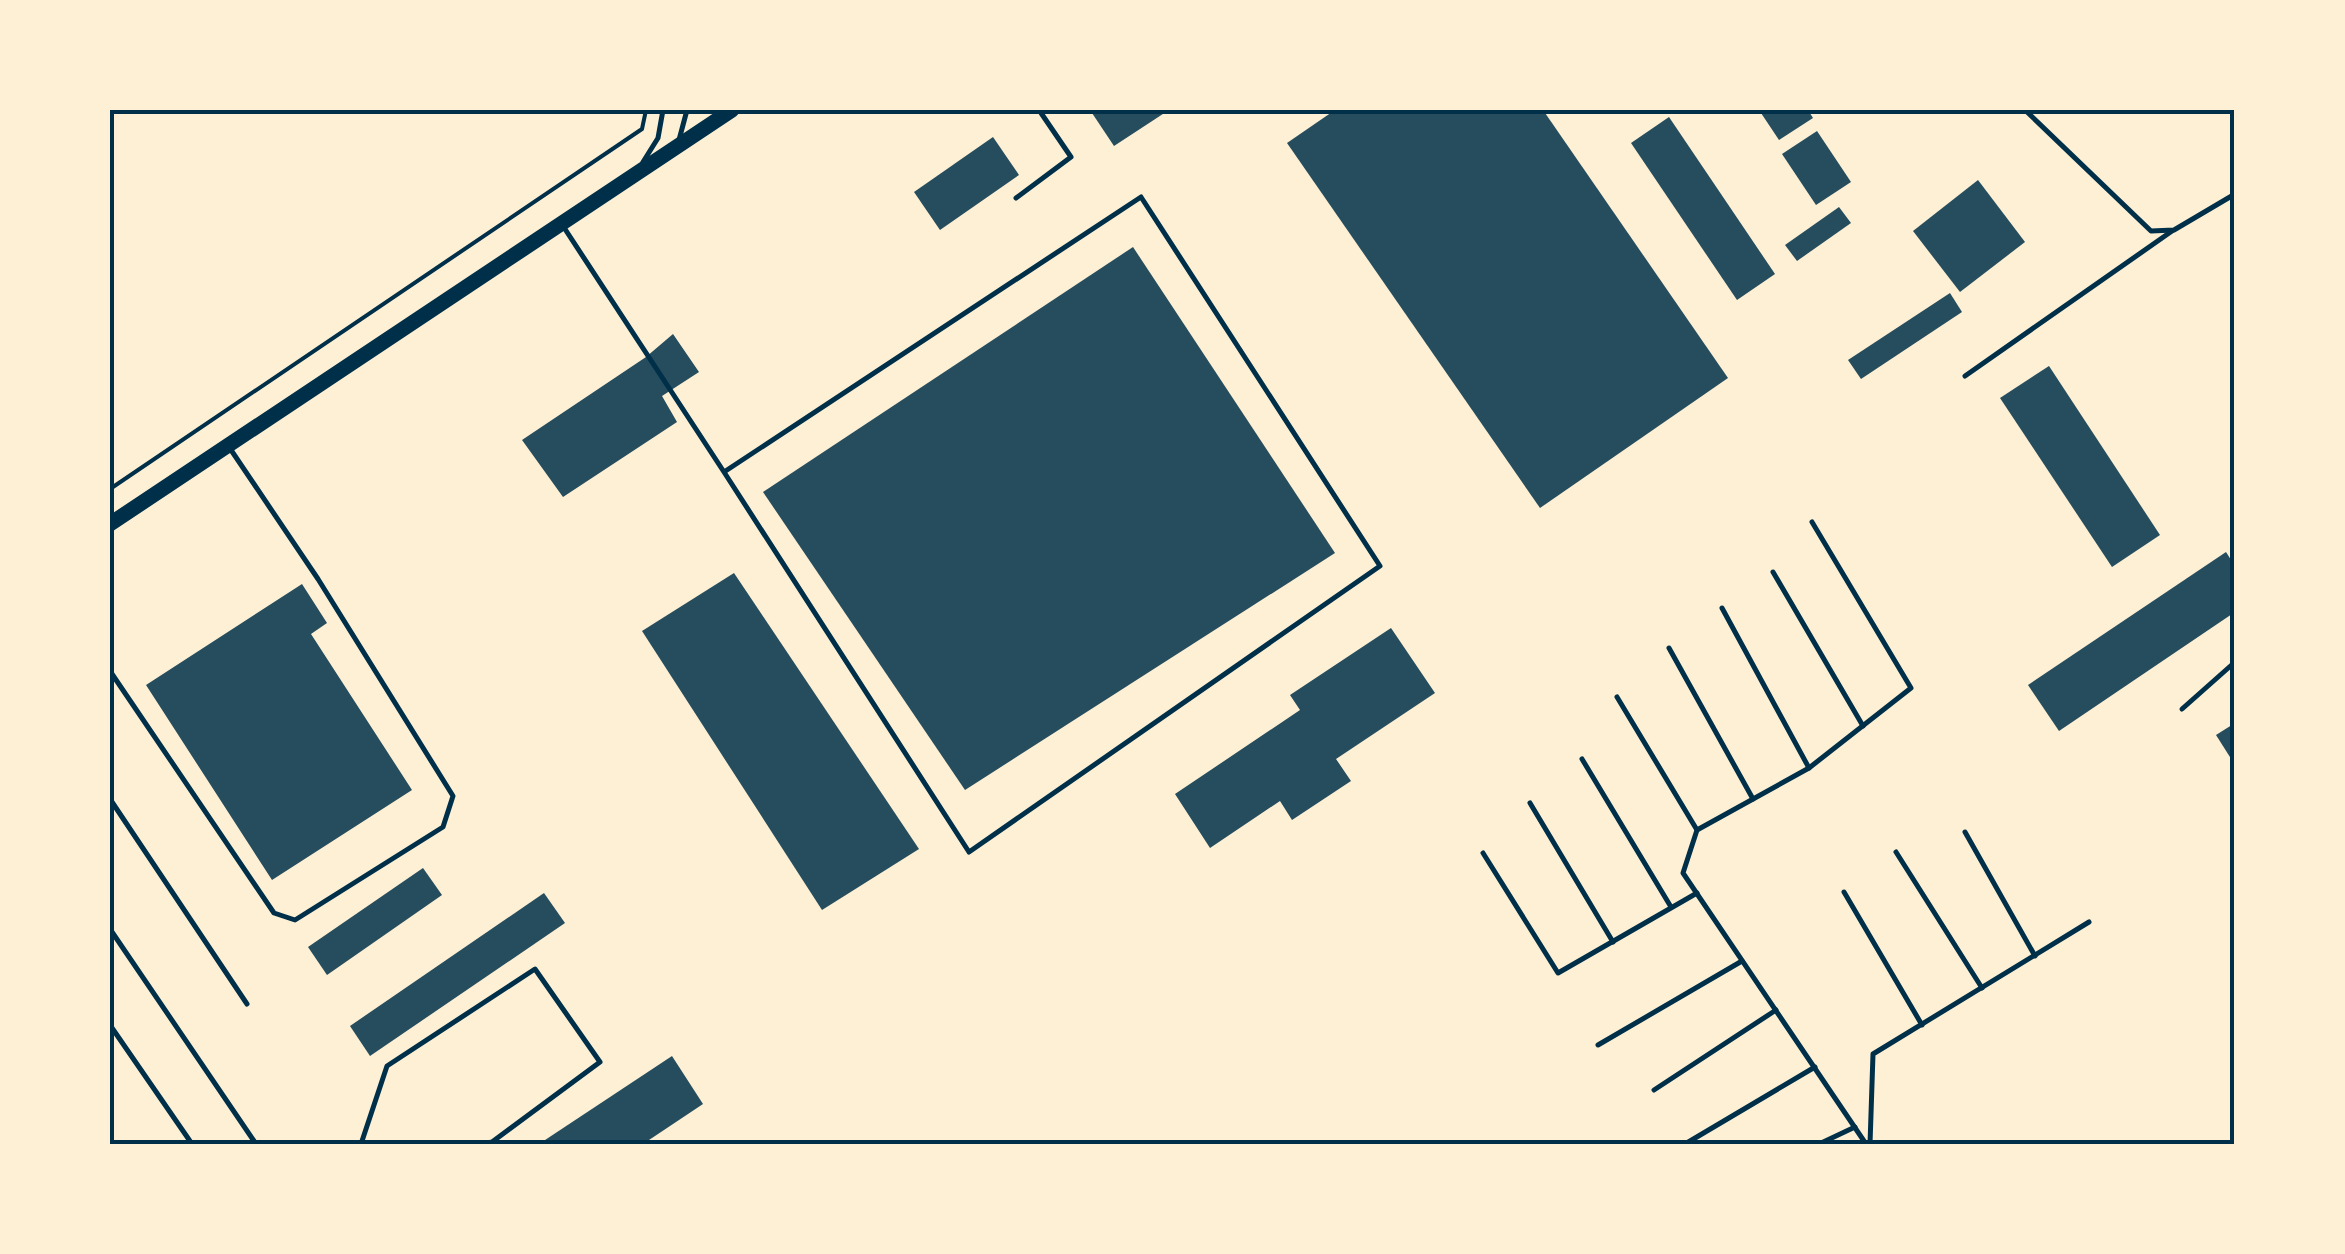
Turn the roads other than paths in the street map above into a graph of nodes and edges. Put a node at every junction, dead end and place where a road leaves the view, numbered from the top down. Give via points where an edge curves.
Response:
1 (663, 110) edge
2 (686, 110) edge
3 (732, 110) edge
4 (1038, 110) edge
5 (2025, 110) edge
6 (676, 147) junction
7 (634, 175) junction
8 (2235, 194) edge
9 (1016, 198) dead end
10 (561, 224) junction
11 (2174, 230) junction
12 (1965, 376) dead end
13 (228, 446) junction
14 (724, 472) junction
15 (1812, 522) dead end
16 (110, 524) edge
17 (1773, 572) dead end
18 (1722, 608) dead end
19 (1669, 648) dead end
20 (2235, 662) edge
21 (110, 671) edge
22 (1617, 697) dead end
23 (2182, 709) dead end
24 (1863, 726) junction
25 (1582, 759) dead end
26 (1810, 768) junction
27 (110, 799) edge
28 (1753, 799) junction
29 (1530, 802) dead end
30 (1697, 830) junction
31 (1965, 832) dead end
32 (1896, 852) dead end
33 (1483, 853) dead end
34 (1844, 892) dead end
35 (1697, 893) junction
36 (1671, 908) junction
37 (2089, 922) dead end
38 (110, 929) edge
39 (1613, 942) junction
40 (2035, 956) junction
41 (1742, 960) junction
42 (1982, 988) junction
43 (247, 1004) dead end
44 (1776, 1010) junction
45 (110, 1024) edge
46 (1922, 1024) junction
47 (1598, 1045) dead end
48 (1815, 1067) junction
49 (1654, 1090) dead end
50 (1855, 1127) junction
51 (192, 1144) edge
52 (256, 1144) edge
53 (361, 1144) edge
54 (482, 1144) edge
55 (1685, 1144) edge
56 (1819, 1144) edge
57 (1868, 1144) edge

1 - 7 lane via 658,138
2 - 6 lane
3 - 6 main road
4 - 9 lane via 1071,158
5 - 11 lane via 2151,230
6 - 7 main road
7 - 10 main road
8 - 11 lane
10 - 13 main road
10 - 14 lane
11 - 12 lane
13 - 16 main road
13 - 21 lane via 453,796 443,827 295,920 274,914
14 - 14 lane via 1141,197 1380,566 969,852
15 - 24 lane via 1911,688
17 - 24 lane
18 - 26 lane
19 - 28 lane
20 - 23 lane
22 - 30 lane
24 - 26 lane
25 - 36 lane
26 - 28 lane
27 - 43 lane
28 - 30 lane
29 - 39 lane
30 - 35 lane via 1683,873
31 - 40 lane
32 - 42 lane
33 - 39 lane via 1558,974
34 - 46 lane
35 - 36 lane
35 - 41 lane
36 - 39 lane
37 - 40 lane
38 - 52 lane
40 - 42 lane
41 - 44 lane
41 - 47 lane
42 - 46 lane
44 - 48 lane
44 - 49 lane
45 - 51 lane
46 - 57 lane via 1873,1054
48 - 50 lane
48 - 55 lane
50 - 56 lane
50 - 57 lane
53 - 54 lane via 387,1066 535,969 600,1062

